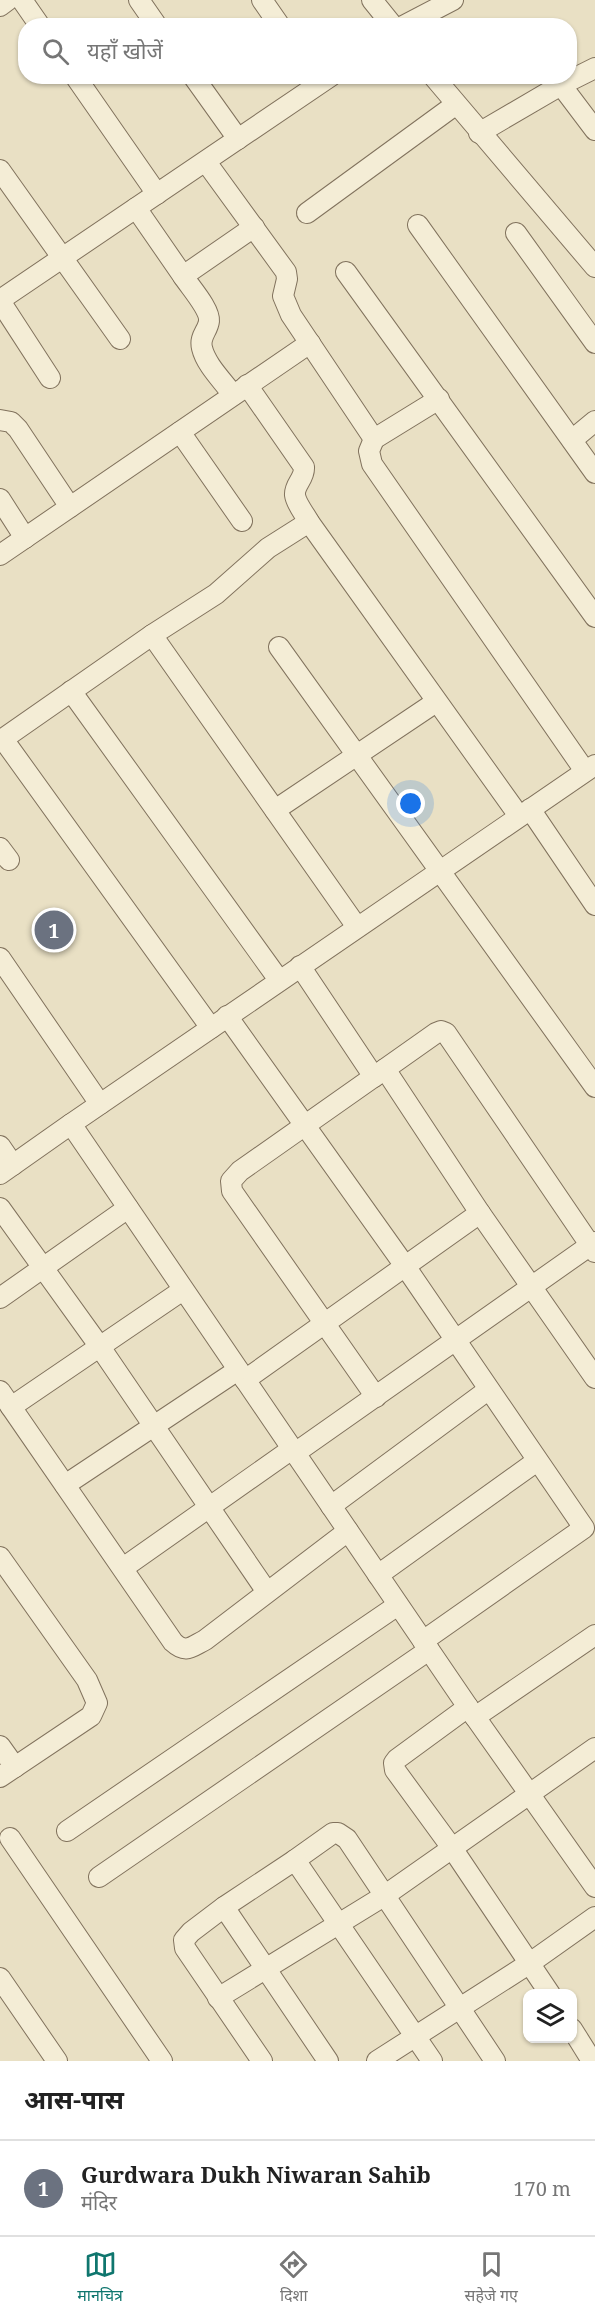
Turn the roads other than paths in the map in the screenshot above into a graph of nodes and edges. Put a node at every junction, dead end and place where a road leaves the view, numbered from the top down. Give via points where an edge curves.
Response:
1 (8, 0) edge
2 (22, 0) edge
3 (139, 0) edge
4 (262, 0) edge
5 (372, 0) edge
6 (453, 0) edge
7 (0, 6) edge
8 (34, 18) edge
9 (151, 18) edge
10 (274, 18) edge
11 (387, 18) edge
12 (418, 18) edge
13 (595, 68) edge
14 (577, 78) edge
15 (81, 84) edge
16 (199, 84) edge
17 (316, 84) edge
18 (439, 84) edge
19 (565, 84) edge
20 (561, 86) junction
21 (455, 105) junction
22 (595, 130) edge
23 (479, 133) junction
24 (238, 139) junction
25 (206, 162) junction
26 (0, 170) edge
27 (157, 194) junction
28 (136, 208) junction
29 (307, 213) dead end
30 (418, 225) dead end
31 (254, 227) junction
32 (516, 233) dead end
33 (63, 258) junction
34 (595, 267) edge
35 (346, 272) dead end
36 (183, 276) junction
37 (0, 300) edge
38 (120, 339) dead end
39 (595, 343) edge
40 (310, 344) junction
41 (50, 378) dead end
42 (240, 390) junction
43 (439, 399) junction
44 (0, 420) edge
45 (595, 422) edge
46 (180, 432) junction
47 (374, 439) junction
48 (572, 440) junction
49 (595, 472) edge
50 (0, 498) edge
51 (70, 507) junction
52 (242, 520) dead end
53 (309, 522) junction
54 (25, 538) junction
55 (0, 555) edge
56 (595, 617) edge
57 (152, 635) junction
58 (279, 647) dead end
59 (71, 691) junction
60 (436, 702) junction
61 (1, 740) edge
62 (357, 755) junction
63 (590, 768) edge
64 (275, 810) junction
65 (525, 812) junction
66 (440, 870) junction
67 (595, 905) edge
68 (357, 927) junction
69 (0, 958) edge
70 (300, 966) junction
71 (279, 980) junction
72 (227, 1016) junction
73 (211, 1028) junction
74 (380, 1073) junction
75 (595, 1087) edge
76 (100, 1104) junction
77 (71, 1124) junction
78 (306, 1125) junction
79 (0, 1146) edge
80 (6, 1169) edge
81 (0, 1208) edge
82 (128, 1208) junction
83 (480, 1214) junction
84 (594, 1247) edge
85 (405, 1266) junction
86 (43, 1269) junction
87 (532, 1287) junction
88 (183, 1290) junction
89 (0, 1299) edge
90 (325, 1323) junction
91 (454, 1341) junction
92 (100, 1347) junction
93 (241, 1375) junction
94 (595, 1378) edge
95 (488, 1390) junction
96 (376, 1396) junction
97 (6, 1399) edge
98 (154, 1426) junction
99 (293, 1451) junction
100 (537, 1461) junction
101 (65, 1485) junction
102 (331, 1506) junction
103 (209, 1507) junction
104 (589, 1525) edge
105 (348, 1531) junction
106 (0, 1557) edge
107 (123, 1568) junction
108 (378, 1575) junction
109 (267, 1592) junction
110 (398, 1605) junction
111 (595, 1635) edge
112 (426, 1646) junction
113 (471, 1712) junction
114 (0, 1746) edge
115 (595, 1748) edge
116 (7, 1772) edge
117 (529, 1794) junction
118 (67, 1831) dead end
119 (10, 1838) dead end
120 (452, 1848) junction
121 (295, 1860) junction
122 (589, 1864) edge
123 (99, 1877) dead end
124 (595, 1887) edge
125 (384, 1896) junction
126 (225, 1907) junction
127 (595, 1917) edge
128 (339, 1923) junction
129 (530, 1963) junction
130 (266, 1968) junction
131 (0, 1978) edge
132 (547, 1989) edge
133 (218, 1998) junction
134 (460, 2008) junction
135 (577, 2036) edge
136 (415, 2037) junction
137 (57, 2061) edge
138 (162, 2061) edge
139 (262, 2061) edge
140 (328, 2061) edge
141 (377, 2061) edge
142 (432, 2061) edge
143 (495, 2061) edge
144 (592, 2061) edge

1 - 7 street
2 - 8 street
3 - 9 street
4 - 10 street
5 - 11 street
6 - 12 street
13 - 14 street
15 - 27 street
16 - 24 street
17 - 24 street
18 - 21 street
19 - 20 street
20 - 22 street
20 - 23 street
21 - 23 street
21 - 29 street
23 - 34 street
24 - 25 street
25 - 27 street
25 - 31 street
26 - 33 street
27 - 28 street
28 - 33 street
28 - 36 street
30 - 48 street
31 - 36 street
31 - 40 street via 286,272 284,300
32 - 39 street
33 - 37 street
33 - 38 street
35 - 43 street
36 - 42 street via 209,318 201,338 203,351
37 - 41 street
40 - 42 street
40 - 47 street
42 - 46 street
42 - 53 street via 304,467 304,477 295,493
43 - 47 street
43 - 56 street
44 - 51 street via 11,422 18,429
45 - 48 street
46 - 51 street
46 - 52 street
47 - 63 street via 369,451 372,464
48 - 49 street
50 - 54 street
51 - 54 street
53 - 57 street via 268,548 216,594
53 - 60 street
54 - 55 street
57 - 59 street
57 - 64 street
58 - 62 street
59 - 61 street
59 - 71 street
60 - 62 street
60 - 65 street
61 - 73 street
62 - 64 street
62 - 66 street
63 - 65 street
64 - 68 street
65 - 66 street
65 - 67 street
66 - 68 street
66 - 75 street
68 - 70 street
69 - 76 street
70 - 71 street
70 - 74 street
71 - 72 street
72 - 73 street
72 - 78 street
73 - 76 street
74 - 78 street
74 - 83 street
74 - 84 street via 436,1033 446,1033
76 - 77 street
77 - 80 street
77 - 82 street
78 - 85 street
78 - 90 street via 240,1171 231,1186
79 - 80 street
81 - 86 street
82 - 86 street
82 - 88 street
83 - 85 street
83 - 87 street
84 - 87 street
85 - 90 street
85 - 91 street
86 - 89 street
86 - 92 street
87 - 91 street
87 - 94 street
88 - 92 street
88 - 93 street
90 - 93 street
90 - 96 street
91 - 95 street
91 - 96 street
92 - 97 street
92 - 98 street
93 - 98 street
93 - 99 street
95 - 100 street
95 - 102 street
96 - 99 street
97 - 101 street
98 - 101 street
98 - 103 street
99 - 102 street
99 - 103 street
100 - 104 street
100 - 108 street
101 - 107 street
102 - 105 street
103 - 107 street
103 - 109 street
104 - 112 street
105 - 108 street
105 - 109 street
106 - 116 street via 87,1680 97,1702 91,1716
107 - 109 street via 173,1642 186,1650
108 - 110 street
110 - 112 street
110 - 118 street
111 - 113 street
112 - 113 street
112 - 123 street
113 - 117 street
113 - 120 street via 402,1753 394,1763 395,1770
114 - 116 street
115 - 117 street
117 - 120 street
117 - 122 street
119 - 138 street
120 - 125 street
120 - 129 street
121 - 125 street via 338,1833 347,1839
121 - 126 street
121 - 128 street
122 - 124 street
125 - 128 street
125 - 134 street
126 - 130 street
126 - 133 street via 184,1940 185,1948
127 - 129 street
128 - 130 street
128 - 136 street
129 - 132 street
129 - 134 street
130 - 133 street
130 - 140 street
131 - 137 street
133 - 139 street
134 - 136 street
134 - 143 street
135 - 144 street
136 - 141 street
136 - 142 street

